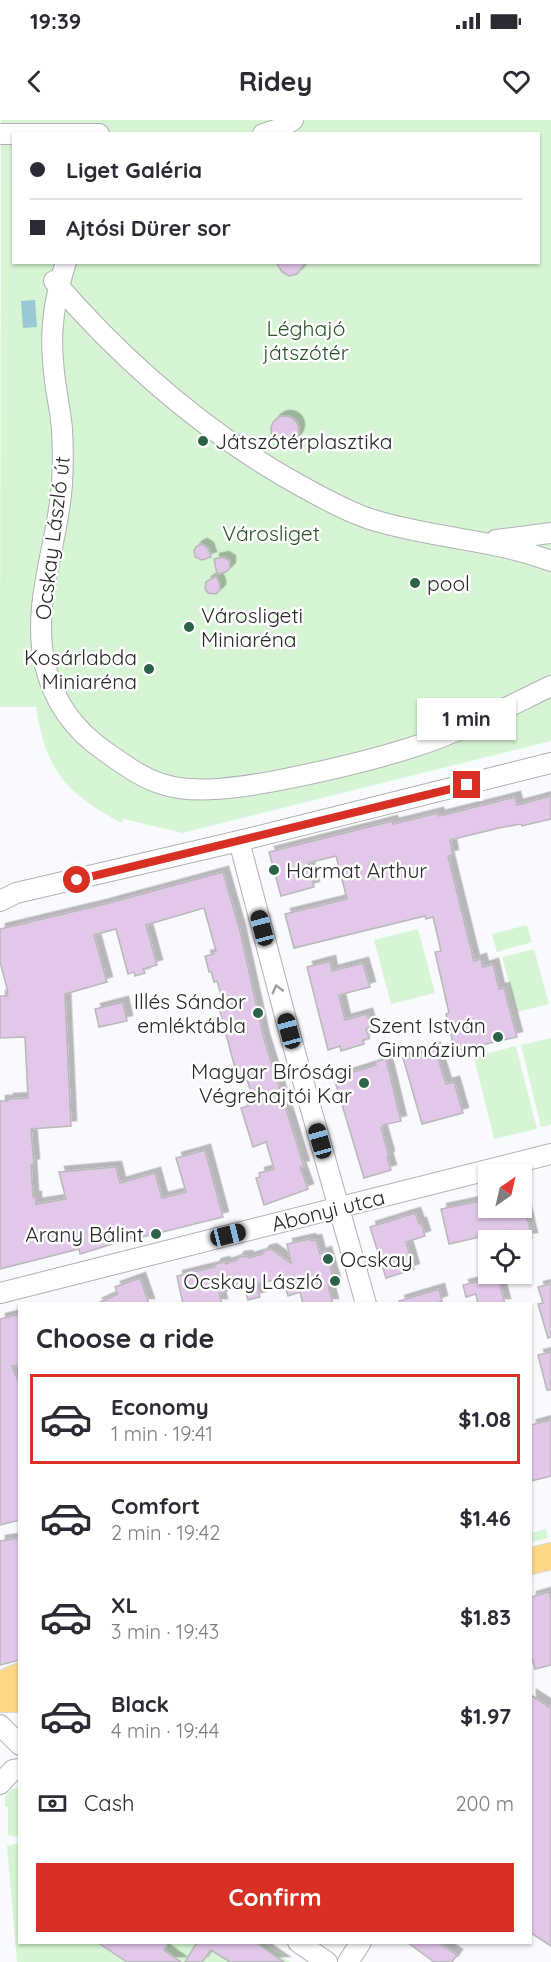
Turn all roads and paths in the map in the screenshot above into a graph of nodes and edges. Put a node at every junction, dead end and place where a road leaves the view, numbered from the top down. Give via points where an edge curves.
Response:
1 (293, 120) edge
2 (269, 132) edge
3 (65, 264) edge
4 (56, 284) junction
5 (551, 533) edge
6 (475, 541) junction
7 (551, 561) edge
8 (551, 686) edge
9 (551, 763) edge
10 (239, 841) junction
11 (5, 895) edge
12 (551, 1154) edge
13 (339, 1207) junction
14 (0, 1293) edge
15 (365, 1302) edge
16 (551, 1556) edge
17 (532, 1561) edge
18 (18, 1677) edge
19 (0, 1685) edge
20 (0, 1699) edge
21 (18, 1699) edge
22 (0, 1725) edge
23 (18, 1743) edge
24 (18, 1769) edge
25 (0, 1784) edge
26 (301, 1944) edge
27 (360, 1944) edge
28 (327, 1962) edge
29 (348, 1962) edge

1 - 2 street
3 - 4 street, Ocskay László út
4 - 6 street via 157,385 242,451 279,474 369,519
4 - 8 street, Ocskay László út via 52,358 63,460 41,609 41,642 56,697 91,742 129,768 162,784 211,789 246,786 329,771 411,748 462,729
5 - 6 street
6 - 7 street
9 - 10 street
10 - 11 street
13 -> 10 street
12 - 13 street, Abonyi utca
13 - 14 street, Abonyi utca
13 - 15 street
16 - 17 main road
18 - 19 main road
20 - 21 main road
22 - 23 street
24 - 25 street
26 - 28 street
27 - 29 street

